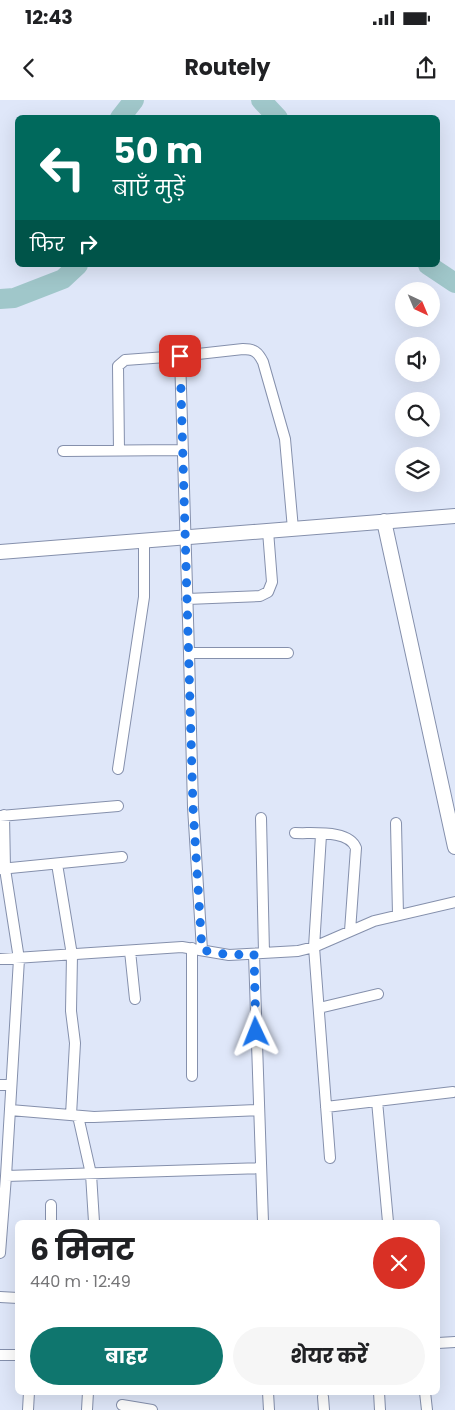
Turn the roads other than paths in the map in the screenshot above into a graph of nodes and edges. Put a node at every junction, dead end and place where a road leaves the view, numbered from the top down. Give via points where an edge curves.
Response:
1 (180, 356) junction
2 (182, 450) junction
3 (63, 451) dead end
4 (119, 451) junction
5 (455, 516) edge
6 (384, 521) junction
7 (293, 529) junction
8 (268, 531) junction
9 (184, 538) junction
10 (144, 541) junction
11 (0, 552) edge
12 (186, 599) junction
13 (189, 653) junction
14 (288, 653) dead end
15 (118, 769) dead end
16 (118, 806) dead end
17 (2, 816) edge
18 (260, 818) dead end
19 (396, 823) dead end
20 (295, 834) dead end
21 (321, 835) junction
22 (455, 847) edge
23 (122, 857) dead end
24 (57, 864) junction
25 (3, 869) edge
26 (455, 902) edge
27 (398, 915) junction
28 (350, 932) junction
29 (314, 948) junction
30 (197, 949) junction
31 (130, 951) junction
32 (259, 954) junction
33 (72, 955) junction
34 (0, 959) edge
35 (18, 959) junction
36 (378, 994) dead end
37 (135, 999) dead end
38 (319, 1008) junction
39 (192, 1076) dead end
40 (0, 1085) edge
41 (11, 1085) junction
42 (453, 1092) dead end
43 (377, 1101) junction
44 (326, 1107) junction
45 (10, 1110) junction
46 (259, 1110) junction
47 (71, 1115) junction
48 (330, 1158) dead end
49 (261, 1168) junction
50 (91, 1174) junction
51 (6, 1176) junction
52 (51, 1205) dead end
53 (51, 1220) edge
54 (94, 1220) edge
55 (263, 1220) edge
56 (388, 1220) edge
57 (0, 1252) edge
58 (0, 1297) edge
59 (15, 1298) edge
60 (455, 1342) edge
61 (440, 1343) edge
62 (15, 1354) edge
63 (0, 1355) edge
64 (29, 1395) edge
65 (88, 1395) edge
66 (268, 1395) edge
67 (379, 1395) edge
68 (425, 1395) edge
69 (323, 1397) dead end
70 (122, 1405) dead end
71 (28, 1410) edge
72 (87, 1410) edge
73 (152, 1410) edge
74 (269, 1410) edge
75 (324, 1410) edge
76 (380, 1410) edge
77 (427, 1410) edge

1 - 2 street
1 - 4 street via 125,360 118,366
1 - 7 street via 252,349 264,362 285,439
2 - 4 street
2 - 9 street
3 - 4 street
5 - 6 street
6 - 7 street
6 - 22 street
7 - 8 street
8 - 9 street
8 - 12 street via 272,582 268,592 260,596
9 - 10 street
9 - 12 street
10 - 11 street
10 - 15 street via 144,597
12 - 13 street
13 - 14 street
13 - 30 street
16 - 17 street
17 - 25 street
18 - 32 street
19 - 27 street
20 - 21 street
21 - 28 street via 345,836 354,842 356,848
21 - 29 street
23 - 24 street
24 - 25 street
24 - 33 street
25 - 35 street
26 - 27 street
27 - 28 street
28 - 29 street
29 - 32 street
29 - 38 street
30 - 31 street
30 - 32 street via 222,955
30 - 39 street
31 - 33 street
31 - 37 street
32 - 46 street
33 - 35 street
33 - 47 street via 71,1011 75,1043
34 - 35 street
35 - 41 street
36 - 38 street
38 - 44 street
40 - 41 street
41 - 45 street
42 - 43 street
43 - 44 street
43 - 56 street
44 - 48 street
45 - 47 street
45 - 51 street
46 - 47 street
46 - 49 street
47 - 50 street via 78,1116
49 - 50 street
49 - 55 street
50 - 51 street
50 - 54 street
51 - 57 street
52 - 53 street
58 - 59 street
60 - 61 street
62 - 63 street
64 - 71 street
65 - 72 street
66 - 74 street
67 - 76 street
68 - 77 street
69 - 75 street
70 - 73 street

